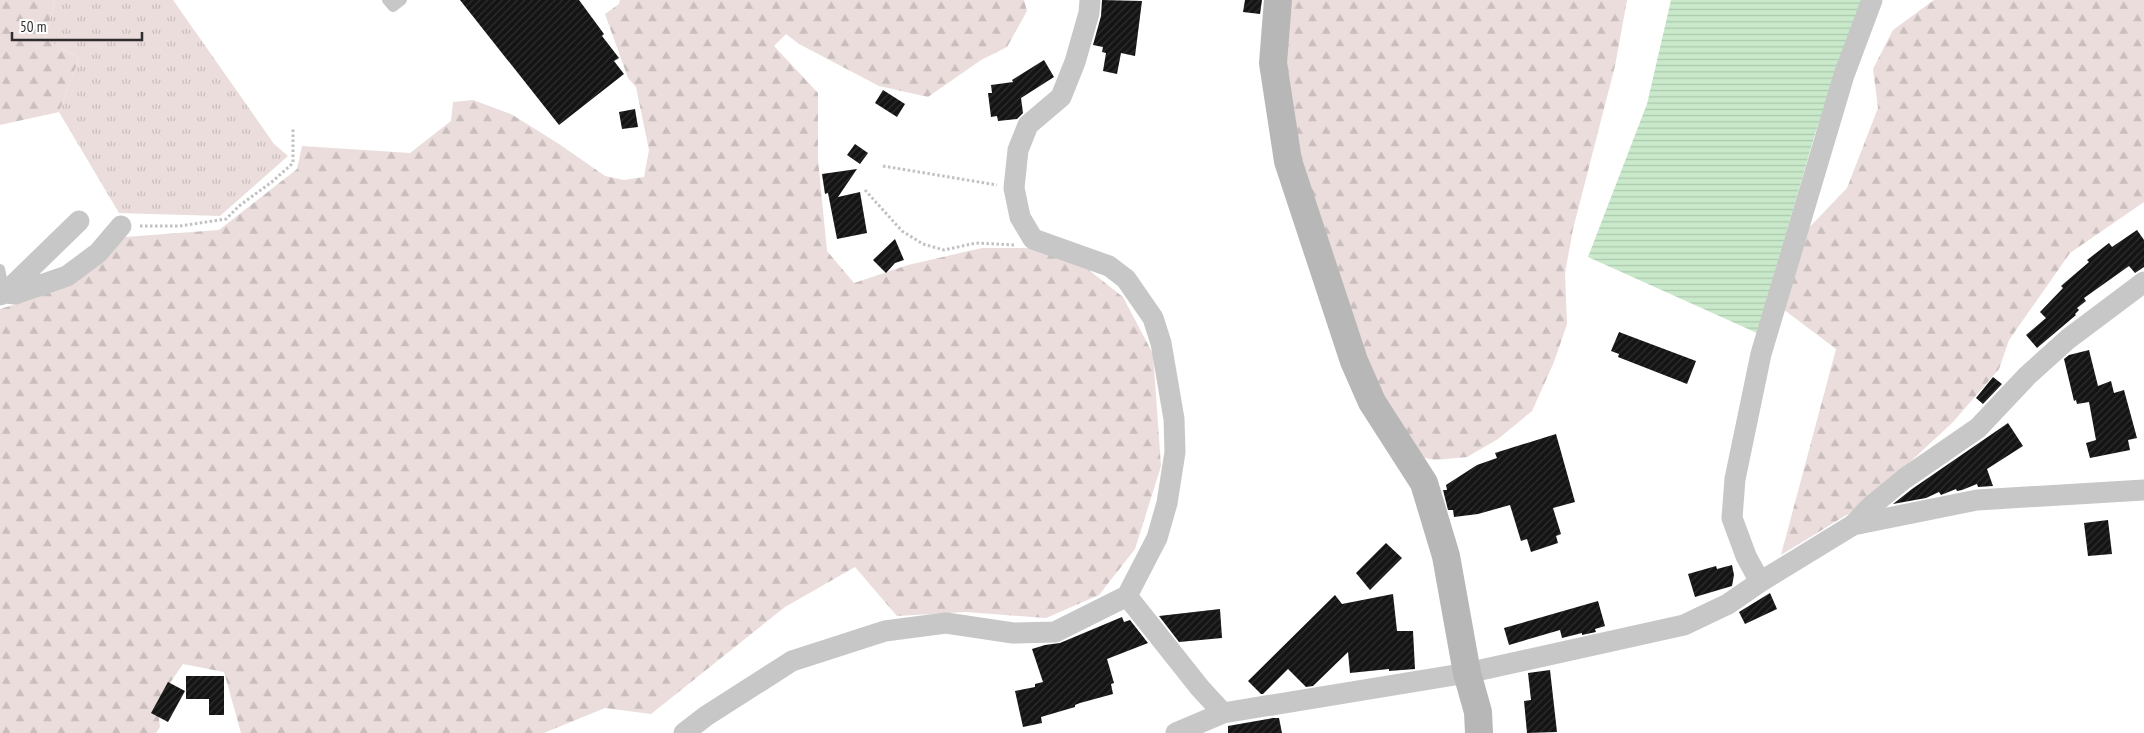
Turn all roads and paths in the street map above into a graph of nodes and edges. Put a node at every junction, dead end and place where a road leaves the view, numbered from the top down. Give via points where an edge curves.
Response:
1 (387, 0) edge
2 (402, 0) edge
3 (1090, 0) edge
4 (1278, 0) edge
5 (1872, 0) edge
6 (293, 128) dead end
7 (883, 166) dead end
8 (1014, 188) junction
9 (865, 190) dead end
10 (79, 221) dead end
11 (121, 226) joint
12 (1033, 239) junction
13 (0, 269) edge
14 (2144, 282) edge
15 (2, 294) edge
16 (2144, 490) edge
17 (1854, 525) junction
18 (1760, 582) junction
19 (1127, 596) junction
20 (1467, 673) junction
21 (1223, 713) junction
22 (684, 733) edge
23 (1176, 733) edge
24 (1479, 733) edge

1 - 2 lane via 392,7
3 - 8 street via 1075,62 1061,96 1028,126 1018,150
4 - 20 street via 1273,63 1288,161 1354,362 1372,402 1424,483 1446,556
5 - 18 street via 1844,75 1761,354 1735,479 1732,518
6 - 11 path via 293,163 226,219 180,226
7 - 8 path
8 - 12 street via 1020,217
9 - 12 path via 902,231 923,244 944,250 976,243 1019,245
10 - 15 street
11 - 15 street via 98,253 67,276 15,294
12 - 19 street via 1109,266 1126,279 1153,318 1161,342 1174,420 1175,452 1167,503 1157,538
13 - 15 lane
14 - 17 street via 2068,339 2027,376 1978,428 1904,479
16 - 17 street via 1977,500
17 - 18 street
18 - 20 street via 1728,604 1684,625
19 - 21 street
19 - 22 street via 1055,632 1013,633 946,624 885,631 792,661
20 - 21 street
20 - 24 street via 1478,712
21 - 23 street

